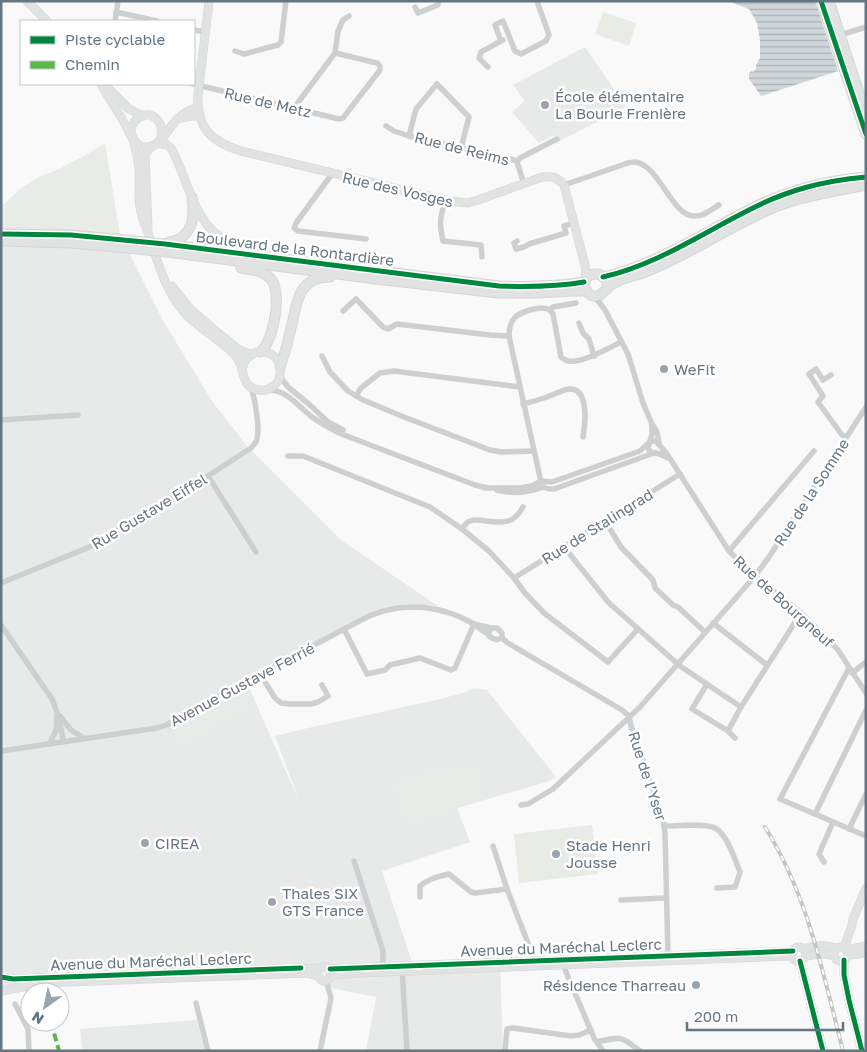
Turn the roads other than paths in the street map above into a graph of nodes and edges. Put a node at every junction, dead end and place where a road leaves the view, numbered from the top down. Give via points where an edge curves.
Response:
1 (27, 1) edge
2 (118, 1) edge
3 (209, 1) edge
4 (286, 1) edge
5 (438, 1) edge
6 (537, 1) edge
7 (829, 1) edge
8 (821, 2) edge
9 (416, 7) dead end
10 (116, 12) junction
11 (349, 16) dead end
12 (45, 20) edge
13 (115, 20) edge
14 (152, 20) edge
15 (866, 27) edge
16 (195, 30) edge
17 (206, 32) junction
18 (840, 35) junction
19 (509, 37) junction
20 (501, 41) junction
21 (235, 51) dead end
22 (335, 53) junction
23 (488, 67) dead end
24 (196, 84) edge
25 (104, 85) edge
26 (104, 85) edge
27 (294, 108) junction
28 (199, 111) junction
29 (866, 114) edge
30 (143, 116) junction
31 (178, 119) junction
32 (386, 126) dead end
33 (163, 127) junction
34 (866, 134) edge
35 (409, 136) junction
36 (132, 137) junction
37 (556, 139) dead end
38 (157, 143) junction
39 (461, 148) junction
40 (173, 153) junction
41 (517, 162) junction
42 (332, 174) junction
43 (866, 177) edge
44 (524, 184) junction
45 (564, 185) junction
46 (866, 185) edge
47 (192, 197) junction
48 (445, 200) junction
49 (719, 205) dead end
50 (574, 223) junction
51 (148, 233) junction
52 (1, 234) edge
53 (366, 239) dead end
54 (1, 241) edge
55 (517, 241) dead end
56 (116, 243) junction
57 (166, 248) junction
58 (195, 256) junction
59 (482, 257) dead end
60 (310, 263) junction
61 (162, 272) junction
62 (376, 279) junction
63 (591, 283) junction
64 (605, 291) junction
65 (576, 303) dead end
66 (550, 310) junction
67 (605, 310) junction
68 (343, 311) dead end
69 (580, 322) dead end
70 (508, 336) junction
71 (621, 342) junction
72 (256, 353) junction
73 (322, 356) dead end
74 (594, 356) junction
75 (281, 370) junction
76 (242, 372) junction
77 (831, 375) dead end
78 (250, 386) junction
79 (520, 387) junction
80 (265, 390) junction
81 (356, 396) junction
82 (523, 404) junction
83 (256, 407) junction
84 (866, 407) edge
85 (78, 415) dead end
86 (1, 420) edge
87 (652, 424) junction
88 (583, 437) dead end
89 (846, 437) junction
90 (649, 443) junction
91 (660, 444) junction
92 (385, 451) junction
93 (534, 451) junction
94 (814, 451) dead end
95 (654, 453) junction
96 (288, 456) dead end
97 (670, 459) junction
98 (680, 474) junction
99 (208, 476) junction
100 (540, 483) junction
101 (523, 507) dead end
102 (605, 521) junction
103 (462, 529) junction
104 (564, 547) junction
105 (729, 551) junction
106 (256, 552) dead end
107 (755, 576) junction
108 (514, 578) junction
109 (1, 583) edge
110 (801, 613) junction
111 (713, 623) junction
112 (474, 624) junction
113 (1, 625) edge
114 (344, 629) junction
115 (638, 629) junction
116 (489, 631) junction
117 (705, 632) junction
118 (502, 638) junction
119 (866, 662) edge
120 (678, 664) junction
121 (767, 665) junction
122 (851, 670) junction
123 (260, 674) junction
124 (707, 684) junction
125 (322, 685) dead end
126 (866, 693) edge
127 (741, 707) junction
128 (866, 710) edge
129 (57, 712) junction
130 (629, 716) junction
131 (728, 731) junction
132 (735, 738) dead end
133 (84, 739) junction
134 (63, 742) junction
135 (49, 744) junction
136 (1, 751) edge
137 (866, 794) edge
138 (521, 805) dead end
139 (815, 814) junction
140 (834, 822) junction
141 (664, 826) junction
142 (849, 829) junction
143 (866, 836) edge
144 (493, 846) dead end
145 (354, 861) dead end
146 (824, 862) dead end
147 (717, 888) dead end
148 (866, 888) edge
149 (507, 889) junction
150 (420, 897) dead end
151 (666, 898) junction
152 (621, 900) dead end
153 (853, 919) junction
154 (850, 932) junction
155 (865, 948) edge
156 (841, 953) junction
157 (668, 955) junction
158 (799, 955) junction
159 (660, 961) junction
160 (566, 962) junction
161 (534, 963) junction
162 (402, 968) junction
163 (383, 969) junction
164 (319, 972) junction
165 (329, 975) junction
166 (1, 977) edge
167 (1, 991) edge
168 (15, 1004) dead end
169 (196, 1004) dead end
170 (591, 1030) junction
171 (597, 1042) junction
172 (29, 1051) edge
173 (208, 1051) edge
174 (320, 1051) edge
175 (406, 1051) edge
176 (505, 1051) edge
177 (603, 1051) edge
178 (640, 1051) edge
179 (823, 1051) edge
180 (862, 1051) edge

1 - 12 street
2 - 10 street
3 - 17 street
4 - 21 street via 278,45 244,54
5 - 9 street via 438,5 418,13
6 - 19 street via 549,34 546,40 521,54 515,51
7 - 18 main road
8 - 18 street via 834,31
8 - 34 main road
10 - 13 street
10 - 14 street
11 - 22 street via 342,20
15 - 18 street
16 - 17 street
17 - 24 street
18 - 29 main road
19 - 20 street
19 - 20 street via 503,21 494,25
20 - 23 street via 481,52 479,58
22 - 27 street
22 - 27 street, Rue de Metz via 378,63 380,70 343,118
24 - 27 street, Rue de Metz
24 - 28 street
25 - 30 street via 129,109
26 - 36 street
28 - 31 street
28 - 42 street, Rue des Vosges via 213,138 228,147
30 - 33 street via 154,117
30 - 36 street via 132,124
31 - 33 street
31 - 33 street via 166,122
32 - 35 street, Rue de Reims
33 - 38 street
33 - 40 street
35 - 39 street, Rue de Reims
35 - 39 street via 416,109 437,84 469,117
36 - 38 street via 147,147
36 - 51 street via 139,168 140,210
37 - 41 street
38 - 40 street via 167,145
38 - 51 street via 145,156
39 - 41 street, Rue de Reims
40 - 47 street
41 - 44 street, Rue de Reims
42 - 48 street, Rue des Vosges
42 - 53 street via 294,228
43 - 63 main road, Boulevard de la Rontardière via 807,187 778,196 652,260
44 - 45 street, Rue des Vosges via 549,176
44 - 48 street, Rue des Vosges via 468,203
45 - 49 street via 634,162 653,174 682,212 692,217 699,216
45 - 50 street
46 - 64 main road via 780,205 655,268 615,283
47 - 57 main road via 194,212 190,227
47 - 60 street via 209,228 218,236
48 - 59 street via 440,217 443,241 481,245
50 - 55 street via 564,226 566,233 516,249 514,242
50 - 63 street
51 - 61 street
52 - 56 main road, Boulevard de la Rontardière via 71,235
54 - 56 main road, Boulevard de la Rontardière
56 - 57 main road, Boulevard de la Rontardière, bridge
57 - 58 main road, Boulevard de la Rontardière
57 - 60 main road, Boulevard de la Rontardière
58 - 62 main road, Boulevard de la Rontardière
58 - 72 main road via 208,262 262,272 272,279 278,303 268,342
60 - 63 main road, Boulevard de la Rontardière via 499,286
61 - 72 street via 190,309 238,350
61 - 76 street via 170,292 185,313 237,357
62 - 63 main road, Boulevard de la Rontardière via 498,293 536,294 572,291
62 - 75 main road via 327,277 307,284 297,301
63 - 64 main road via 607,285
63 - 64 main road via 597,296
63 - 67 street, Rue de Bourgneuf
64 - 67 street, Rue de Bourgneuf
65 - 66 street
66 - 70 street via 545,307 518,314 510,324
66 - 74 street via 565,360 570,362
67 - 71 street, Rue de Bourgneuf
68 - 70 street via 356,300 388,329 397,324
69 - 74 street
70 - 79 street
71 - 74 street
71 - 87 street, Rue de Bourgneuf
72 - 75 street via 271,354
72 - 76 street via 245,361
73 - 81 street via 330,372
75 - 80 street via 276,384
75 - 92 street via 282,379 288,387 328,422
76 - 78 street
77 - 89 street via 823,380 816,369 809,374 823,396 818,402
78 - 80 street
78 - 83 street, Rue Gustave Eiffel
79 - 81 street via 394,371 380,372
79 - 82 street
80 - 83 street, Rue Gustave Eiffel
80 - 92 street via 283,394 328,427
81 - 93 street via 490,450
82 - 88 street via 576,390 580,393 584,410
82 - 93 street
83 - 99 street, Rue Gustave Eiffel via 256,442
84 - 89 street, Rue de la Somme
85 - 86 street
87 - 90 street
87 - 91 street, Rue de Bourgneuf
89 - 107 street, Rue de la Somme
90 - 91 street
90 - 95 street via 649,450
90 - 100 street via 640,451 558,480
91 - 95 street via 659,451
91 - 97 street, Rue de Bourgneuf
92 - 100 street via 485,488 530,492
93 - 100 street
94 - 105 street
95 - 97 street
95 - 100 street via 554,488 549,489
96 - 103 street via 303,456 430,507
97 - 98 street, Rue de Bourgneuf
98 - 102 street, Rue de Stalingrad
98 - 105 street, Rue de Bourgneuf
99 - 106 street
99 - 109 street, Rue Gustave Eiffel via 92,546
101 - 103 street via 508,522 469,521
102 - 104 street, Rue de Stalingrad
102 - 117 street via 621,547 653,580 656,588
103 - 108 street via 489,551
104 - 108 street, Rue de Stalingrad
104 - 115 street via 609,603
105 - 107 street, Rue de Bourgneuf
107 - 110 street, Rue de Bourgneuf
107 - 111 street, Rue de l’Yser
108 - 115 street via 544,613 608,662
110 - 121 street
110 - 122 street, Rue de Bourgneuf via 838,650
111 - 117 street, Rue de l’Yser
111 - 121 street
112 - 114 street, Avenue Gustave Ferrié via 438,609 403,607 372,615
112 - 114 street via 455,668 451,670 420,658 367,674
112 - 116 street, Avenue Gustave Ferrié
113 - 129 street via 52,699
114 - 123 street, Avenue Gustave Ferrié
115 - 120 street
116 - 118 street via 490,637
116 - 118 street via 497,628
117 - 120 street, Rue de l’Yser
118 - 130 street
119 - 122 street
120 - 124 street
120 - 130 street, Rue de l’Yser
121 - 127 street
122 - 126 street, Rue de Bourgneuf
122 - 139 street via 780,800
123 - 125 street via 281,703 318,702 328,696
123 - 133 street, Avenue Gustave Ferrié via 166,725
124 - 127 street
124 - 131 street via 692,709
127 - 131 street
128 - 139 street
129 - 133 street
129 - 134 street
129 - 135 street via 56,731
130 - 138 street via 553,789
130 - 141 street, Rue de l’Yser
131 - 132 street
133 - 134 street, Avenue Gustave Ferrié
134 - 135 street, Avenue Gustave Ferrié
135 - 136 street, Avenue Gustave Ferrié
137 - 142 street
139 - 140 street
140 - 142 street
140 - 146 street via 819,854
141 - 147 street via 709,826 717,828 723,835 740,872 736,887
141 - 151 street, Rue de l’Yser
142 - 143 street
144 - 149 street
145 - 163 street via 383,951
148 - 153 street
149 - 150 street via 471,892 449,874 425,881 420,886
149 - 161 street
151 - 152 street
151 - 157 street, Rue de l’Yser
153 - 154 street
153 - 156 street
154 - 155 street via 854,940
154 - 156 street
155 - 156 street, Avenue du Maréchal Leclerc
156 - 158 street, Avenue du Maréchal Leclerc
156 - 180 street via 837,963
157 - 158 street, Avenue du Maréchal Leclerc
157 - 159 street
157 - 160 street, Avenue du Maréchal Leclerc
158 - 159 street, Avenue du Maréchal Leclerc
158 - 179 street
159 - 160 street, Avenue du Maréchal Leclerc
160 - 161 street, Avenue du Maréchal Leclerc
160 - 170 street
161 - 162 street, Avenue du Maréchal Leclerc
162 - 163 street, Avenue du Maréchal Leclerc
162 - 175 street
163 - 165 street, Avenue du Maréchal Leclerc
164 - 165 street via 320,979
164 - 165 street, Avenue du Maréchal Leclerc via 327,966
164 - 166 street, Avenue du Maréchal Leclerc via 302,968
164 - 167 street, Avenue du Maréchal Leclerc via 41,983
165 - 174 street via 331,998
168 - 172 street via 28,1029
169 - 173 street
170 - 171 street
170 - 176 street via 571,1036 513,1028 507,1030
171 - 177 street
171 - 178 street via 625,1039

